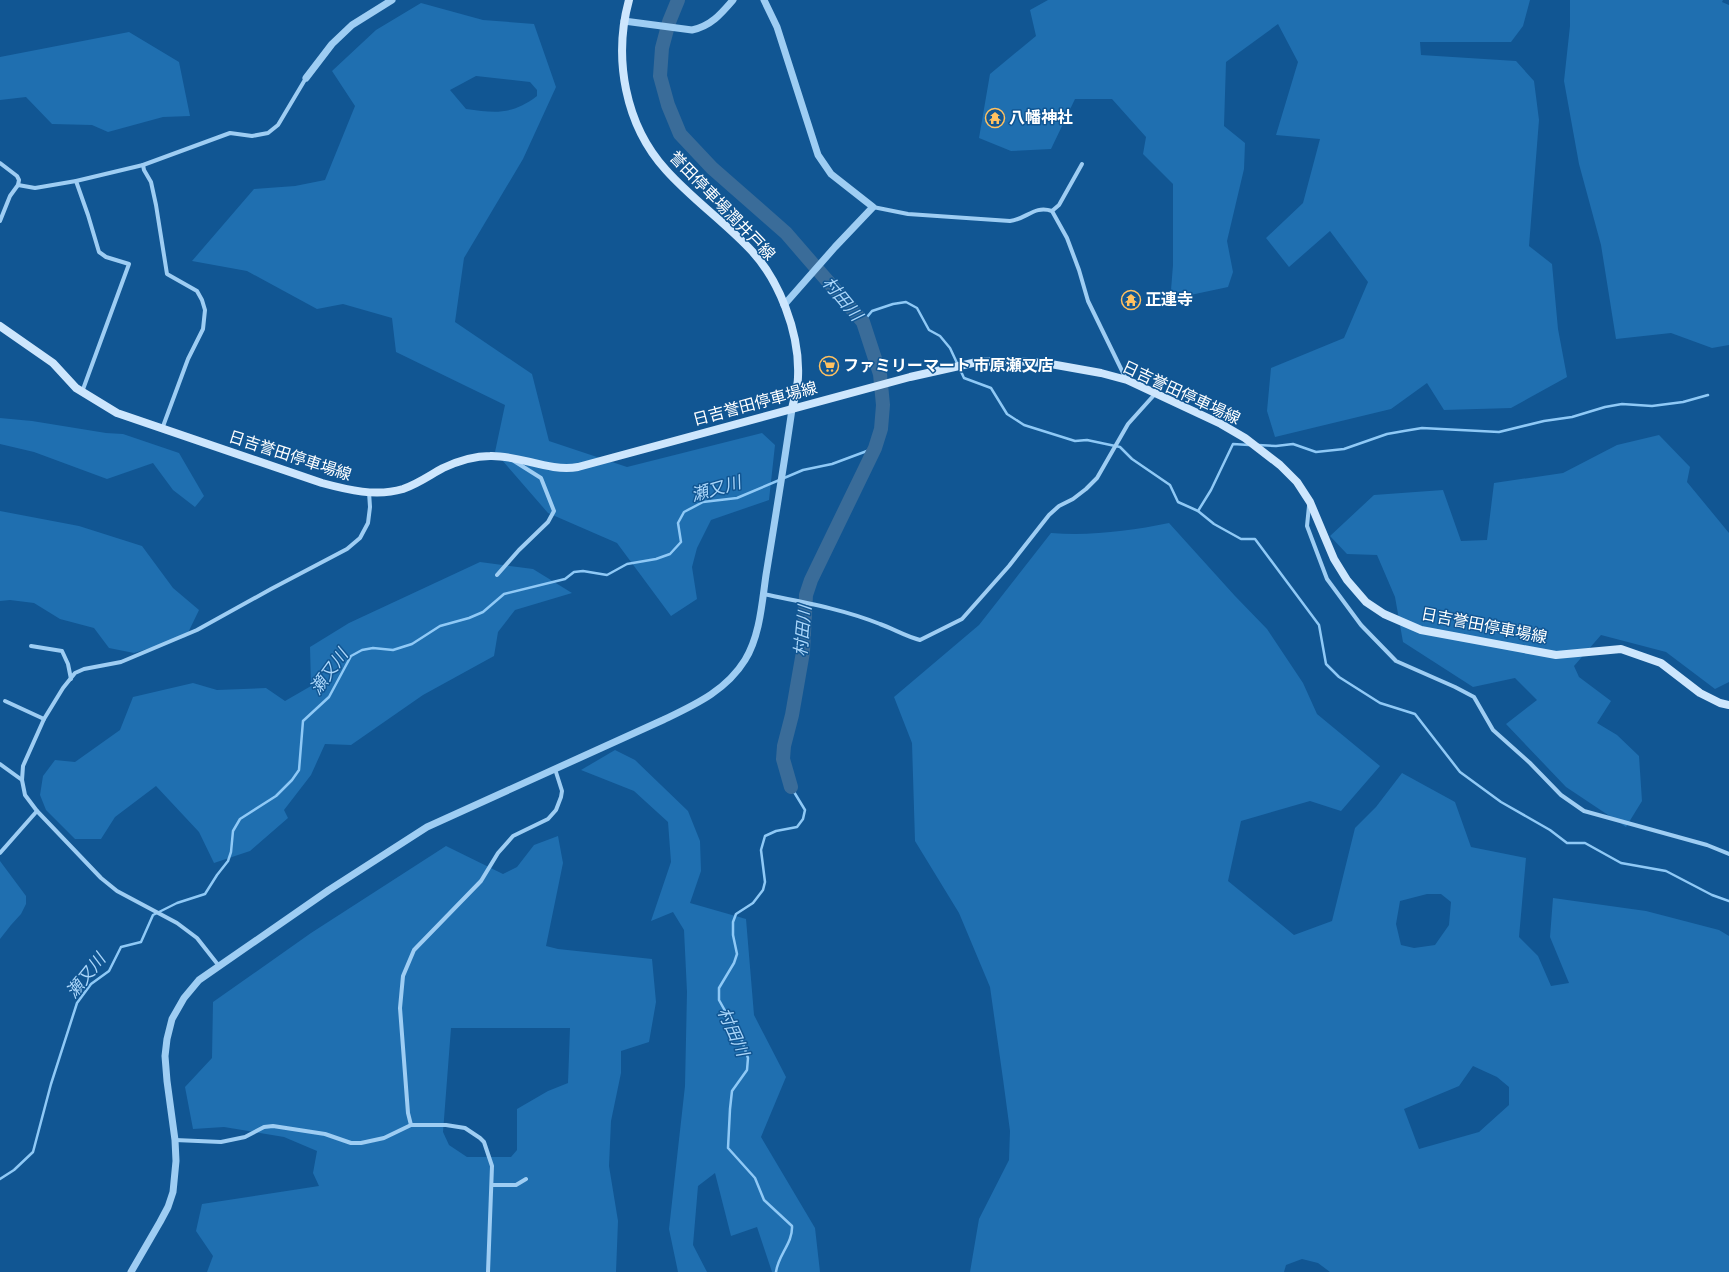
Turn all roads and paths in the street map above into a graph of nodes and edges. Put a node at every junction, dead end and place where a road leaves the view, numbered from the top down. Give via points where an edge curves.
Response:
1 (392, 0) edge
2 (629, 0) edge
3 (733, 0) edge
4 (764, 0) edge
5 (624, 21) junction
6 (306, 78) joint
7 (0, 163) edge
8 (1082, 164) dead end
9 (143, 165) junction
10 (76, 181) junction
11 (18, 185) junction
12 (872, 207) junction
13 (1052, 211) junction
14 (0, 221) edge
15 (784, 305) junction
16 (0, 326) edge
17 (1127, 380) junction
18 (82, 393) junction
19 (1155, 394) junction
20 (792, 409) junction
21 (162, 429) junction
22 (508, 456) junction
23 (369, 492) junction
24 (1310, 502) junction
25 (497, 575) dead end
26 (763, 594) junction
27 (31, 646) dead end
28 (71, 679) junction
29 (5, 701) dead end
30 (1729, 705) edge
31 (44, 720) junction
32 (0, 764) edge
33 (555, 769) junction
34 (22, 780) junction
35 (37, 811) junction
36 (0, 853) edge
37 (1729, 854) edge
38 (219, 966) junction
39 (410, 1125) junction
40 (175, 1140) junction
41 (526, 1179) dead end
42 (492, 1185) junction
43 (131, 1272) edge
44 (488, 1272) edge

1 - 6 street via 352,25 332,44
2 - 5 main road, 誉田停車場潤井戸線
3 - 5 street via 712,22 692,30
4 - 12 street via 777,27 818,155 831,174
5 - 15 main road, 誉田停車場潤井戸線 via 621,45 624,74 630,105 644,140 676,182 749,248 768,273
6 - 9 street via 278,125 268,134 252,136 230,133
7 - 11 street via 17,176
8 - 13 street
9 - 10 street
9 - 21 street via 151,182 156,204 167,274 197,291 205,310 203,329 188,359
10 - 11 street via 35,188
10 - 18 street via 99,252 128,264
11 - 14 street via 10,196
12 - 13 street via 908,214 1010,221 1024,218 1038,209
12 - 15 street
13 - 17 street via 1067,238 1088,301
15 - 20 main road, 誉田停車場潤井戸線 via 798,361 798,378
16 - 18 main road, 日吉誉田停車場線 via 53,363
17 - 19 main road, 日吉誉田停車場線
17 - 20 main road, 日吉誉田停車場線 via 1045,362 977,362
18 - 21 main road, 日吉誉田停車場線 via 117,413
19 - 24 main road, 日吉誉田停車場線 via 1221,424 1264,451 1297,482
19 - 26 street via 1128,424 1097,478 1086,489 1048,515 1009,566 962,619 920,640 902,635 880,624 833,610
20 - 22 main road, 日吉誉田停車場線 via 568,469
20 - 26 street
21 - 23 main road, 日吉誉田停車場線 via 322,483 352,491
22 - 23 main road, 日吉誉田停車場線 via 467,459 402,489
22 - 25 street via 541,478 554,511 548,522
23 - 28 street via 368,523 360,538 347,549 197,630 121,662 84,669
24 - 30 main road, 日吉誉田停車場線 via 1334,559 1347,580 1366,602 1384,614 1421,630 1556,655 1621,649 1662,663 1700,693
24 - 37 street via 1307,526 1327,578 1360,625 1396,661 1474,697 1493,730 1561,795 1584,811 1707,845
26 - 33 street via 757,630 746,659 716,692 698,704
27 - 28 street via 62,651
28 - 31 street
29 - 31 street
31 - 34 street via 23,766
32 - 34 street
33 - 38 street via 427,826
33 - 39 street via 562,791 556,810 548,819 513,836 498,853 481,882 414,950 403,976 400,1008
34 - 35 street via 25,795
35 - 36 street
35 - 38 street via 101,878 117,891 177,923 197,938
38 - 40 street via 199,980 184,998 169,1029 165,1056
39 - 40 street via 384,1138 361,1143 351,1143 325,1134 273,1126 264,1127 245,1137 221,1142
39 - 42 street via 458,1126 475,1134 484,1142 491,1159
40 - 43 street via 175,1182 168,1207
41 - 42 street via 516,1185
42 - 44 street

